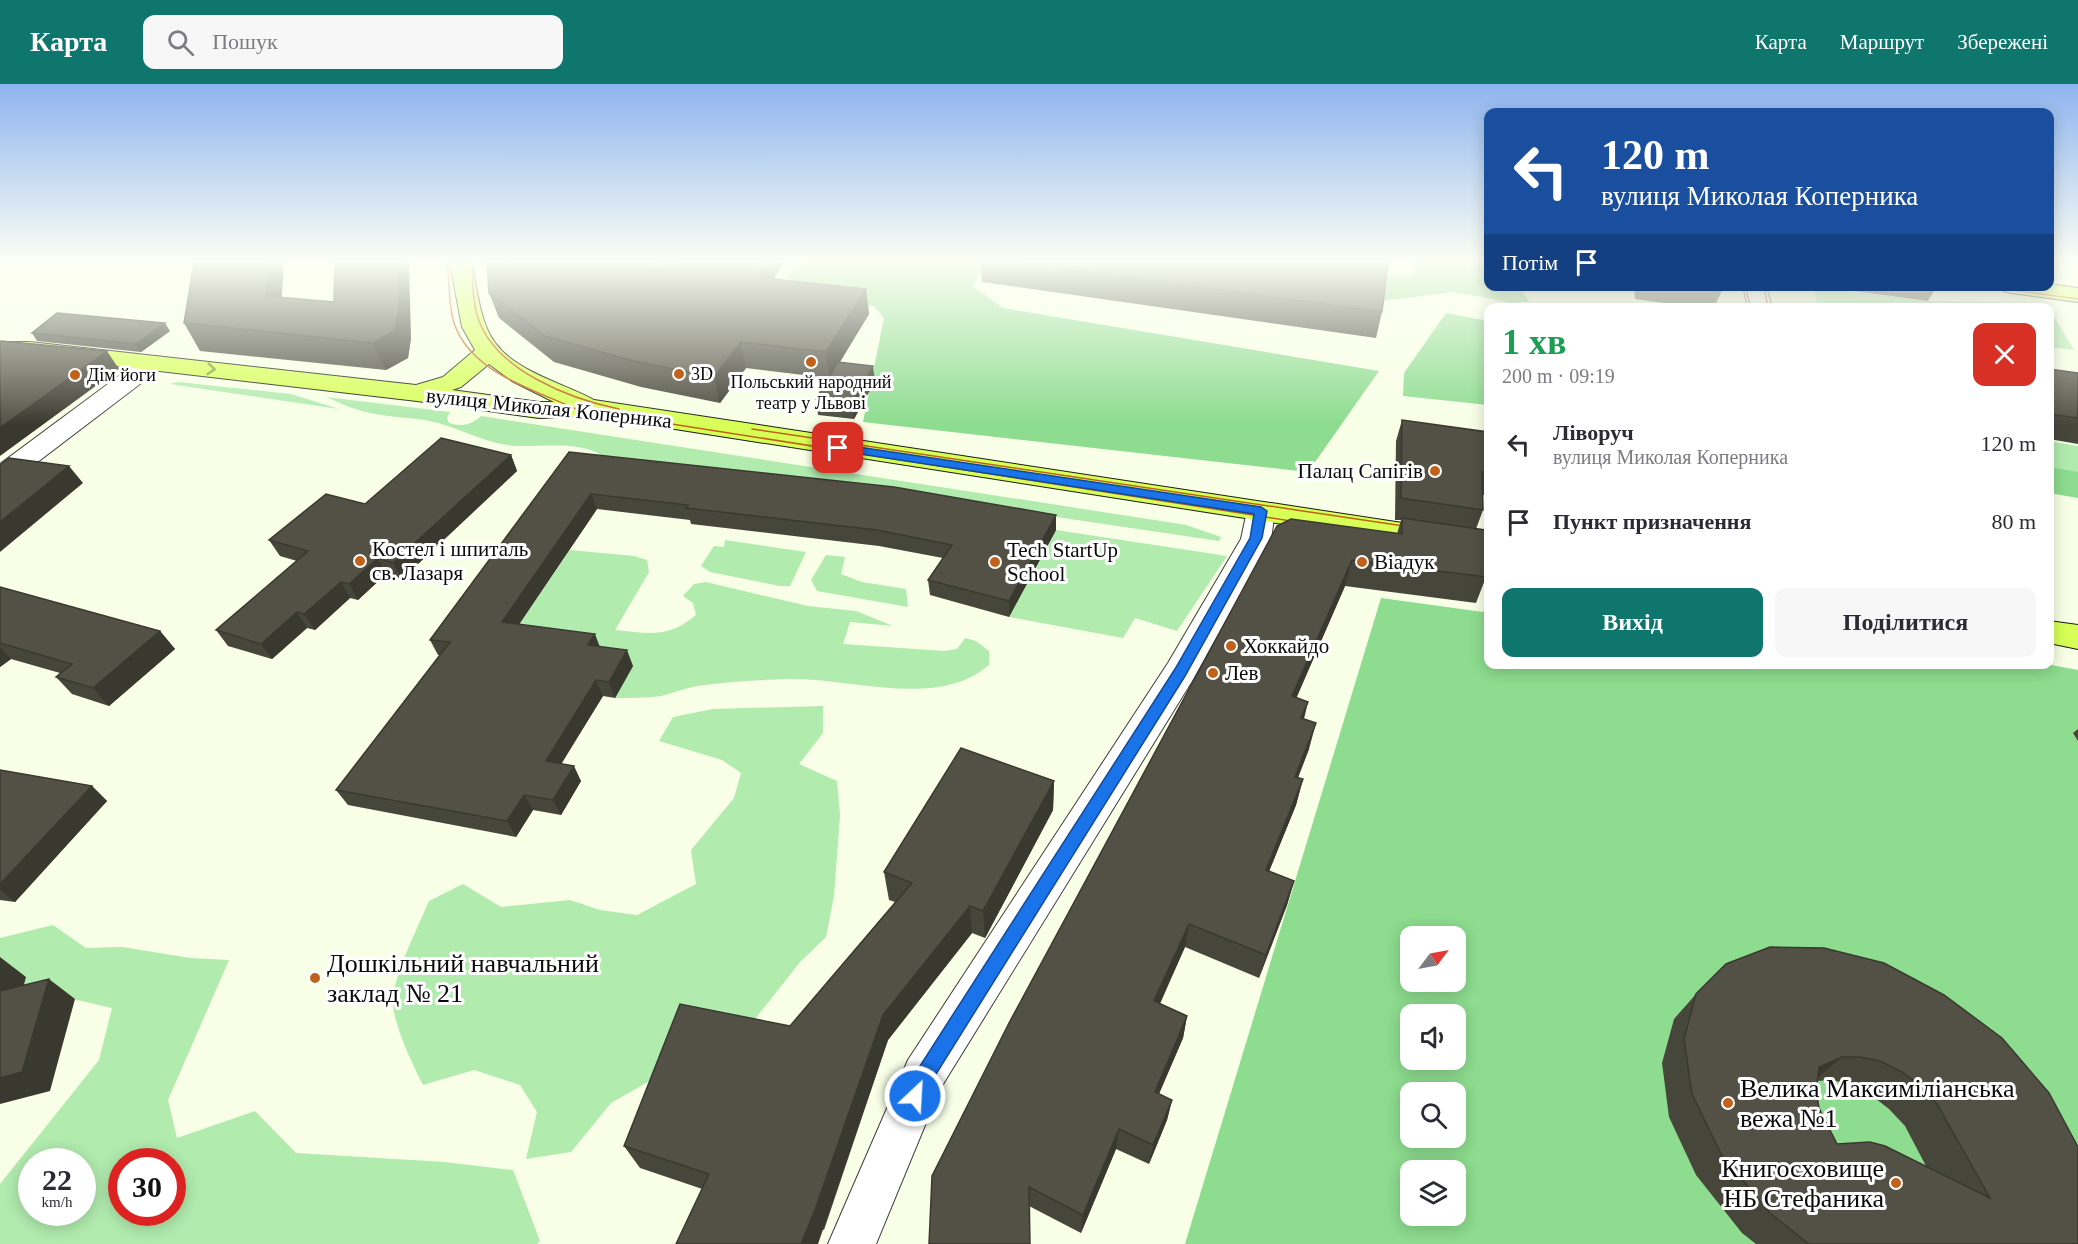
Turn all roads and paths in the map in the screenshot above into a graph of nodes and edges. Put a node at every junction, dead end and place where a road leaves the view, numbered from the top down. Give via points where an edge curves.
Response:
1 (472, 317) edge
2 (0, 349) edge
3 (489, 351) junction
4 (152, 363) junction
5 (417, 393) junction
6 (592, 408) junction
7 (0, 477) edge
8 (1261, 511) junction
9 (1484, 545) edge
10 (2054, 633) edge
11 (2078, 637) edge
12 (852, 1244) edge

1 - 3 main road via 474,329
2 - 4 main road, вулиця Миколая Коперника
3 - 5 main road via 452,382
3 - 6 main road via 522,375
4 -> 5 main road, вулиця Миколая Коперника
4 - 7 street
5 - 6 main road, вулиця Миколая Коперника via 539,410
6 - 8 main road, вулиця Миколая Коперника
8 - 9 main road, вулиця Миколая Коперника
8 - 12 street via 1256,538 1180,672 924,1075
10 - 11 main road

